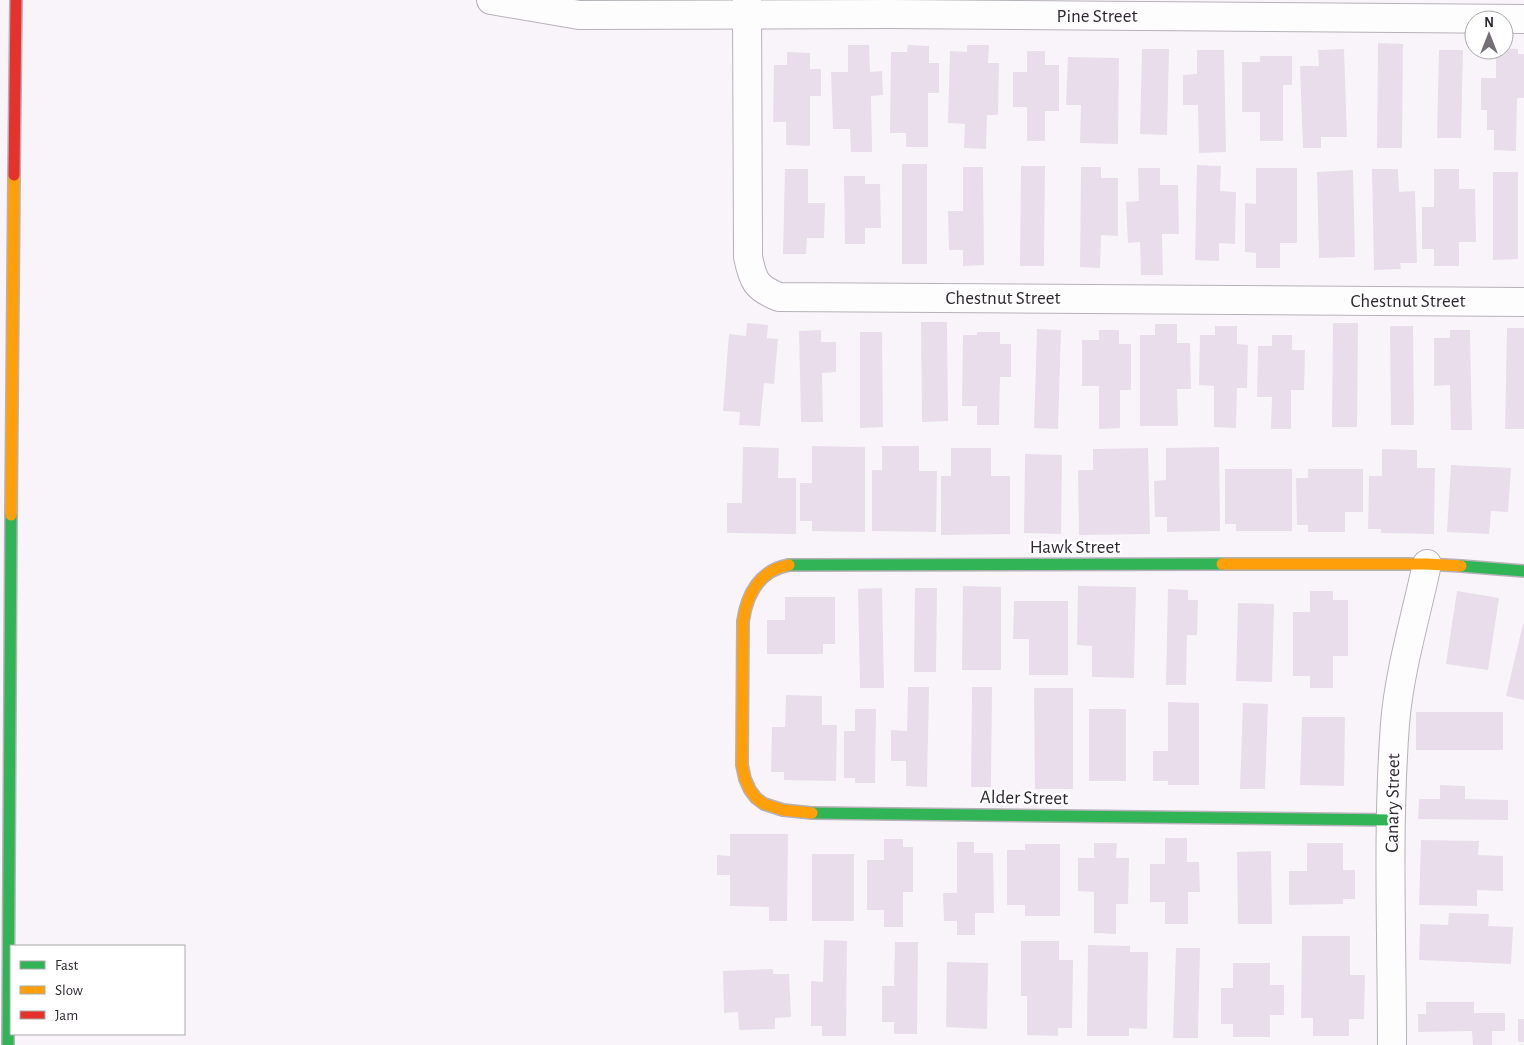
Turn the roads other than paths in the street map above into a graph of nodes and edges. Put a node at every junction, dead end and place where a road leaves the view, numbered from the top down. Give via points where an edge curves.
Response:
1 (16, 0) edge
2 (491, 0) edge
3 (747, 7) edge
4 (889, 7) edge
5 (1201, 8) edge
6 (1494, 9) edge
7 (1524, 19) edge
8 (3, 100) dead end
9 (14, 122) junction
10 (1524, 302) edge
11 (1427, 564) junction
12 (1524, 571) edge
13 (742, 705) joint
14 (1391, 820) junction
15 (8, 1045) edge
16 (1392, 1045) edge

1 - 9 street
2 - 3 street, Pine Street via 579,15
3 - 4 street, Pine Street
3 - 10 street, Chestnut Street via 748,257 752,276 764,291 779,297
4 - 5 street, Pine Street
5 - 6 street, Pine Street
6 - 7 street, Pine Street
8 - 9 street
9 - 15 street
11 - 12 street, Hawk Street
11 - 13 street, Hawk Street via 799,564 776,568 760,578 745,604
11 - 14 street, Canary Street via 1395,723
13 - 14 street, Alder Street via 744,780 762,804 781,811
14 - 16 street, Canary Street

